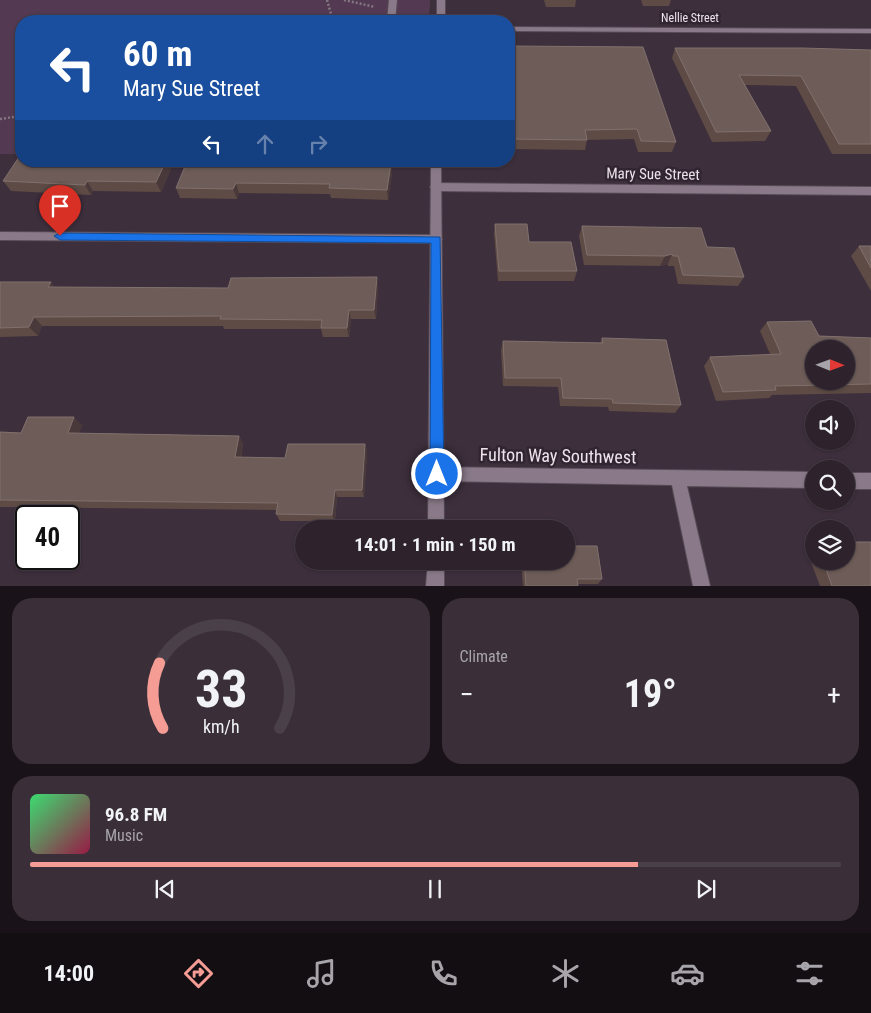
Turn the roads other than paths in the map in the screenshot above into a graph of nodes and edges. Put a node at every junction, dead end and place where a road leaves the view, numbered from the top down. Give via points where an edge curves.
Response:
1 (393, 0) edge
2 (441, 0) edge
3 (392, 15) edge
4 (440, 15) edge
5 (515, 29) edge
6 (871, 31) edge
7 (436, 167) edge
8 (436, 186) junction
9 (871, 191) edge
10 (0, 236) edge
11 (436, 239) junction
12 (437, 474) junction
13 (678, 478) junction
14 (805, 480) edge
15 (855, 480) edge
16 (871, 481) edge
17 (436, 520) edge
18 (436, 570) edge
19 (435, 586) edge
20 (702, 586) edge

1 - 3 street
2 - 4 street
5 - 6 street, Nellie Street
7 - 8 street
8 - 9 street, Mary Sue Street
8 - 11 street
10 - 11 street
11 - 12 street
12 - 13 street, Fulton Way Southwest
12 - 17 street
13 - 14 street, Fulton Way Southwest
13 - 20 street
15 - 16 street
18 - 19 street

